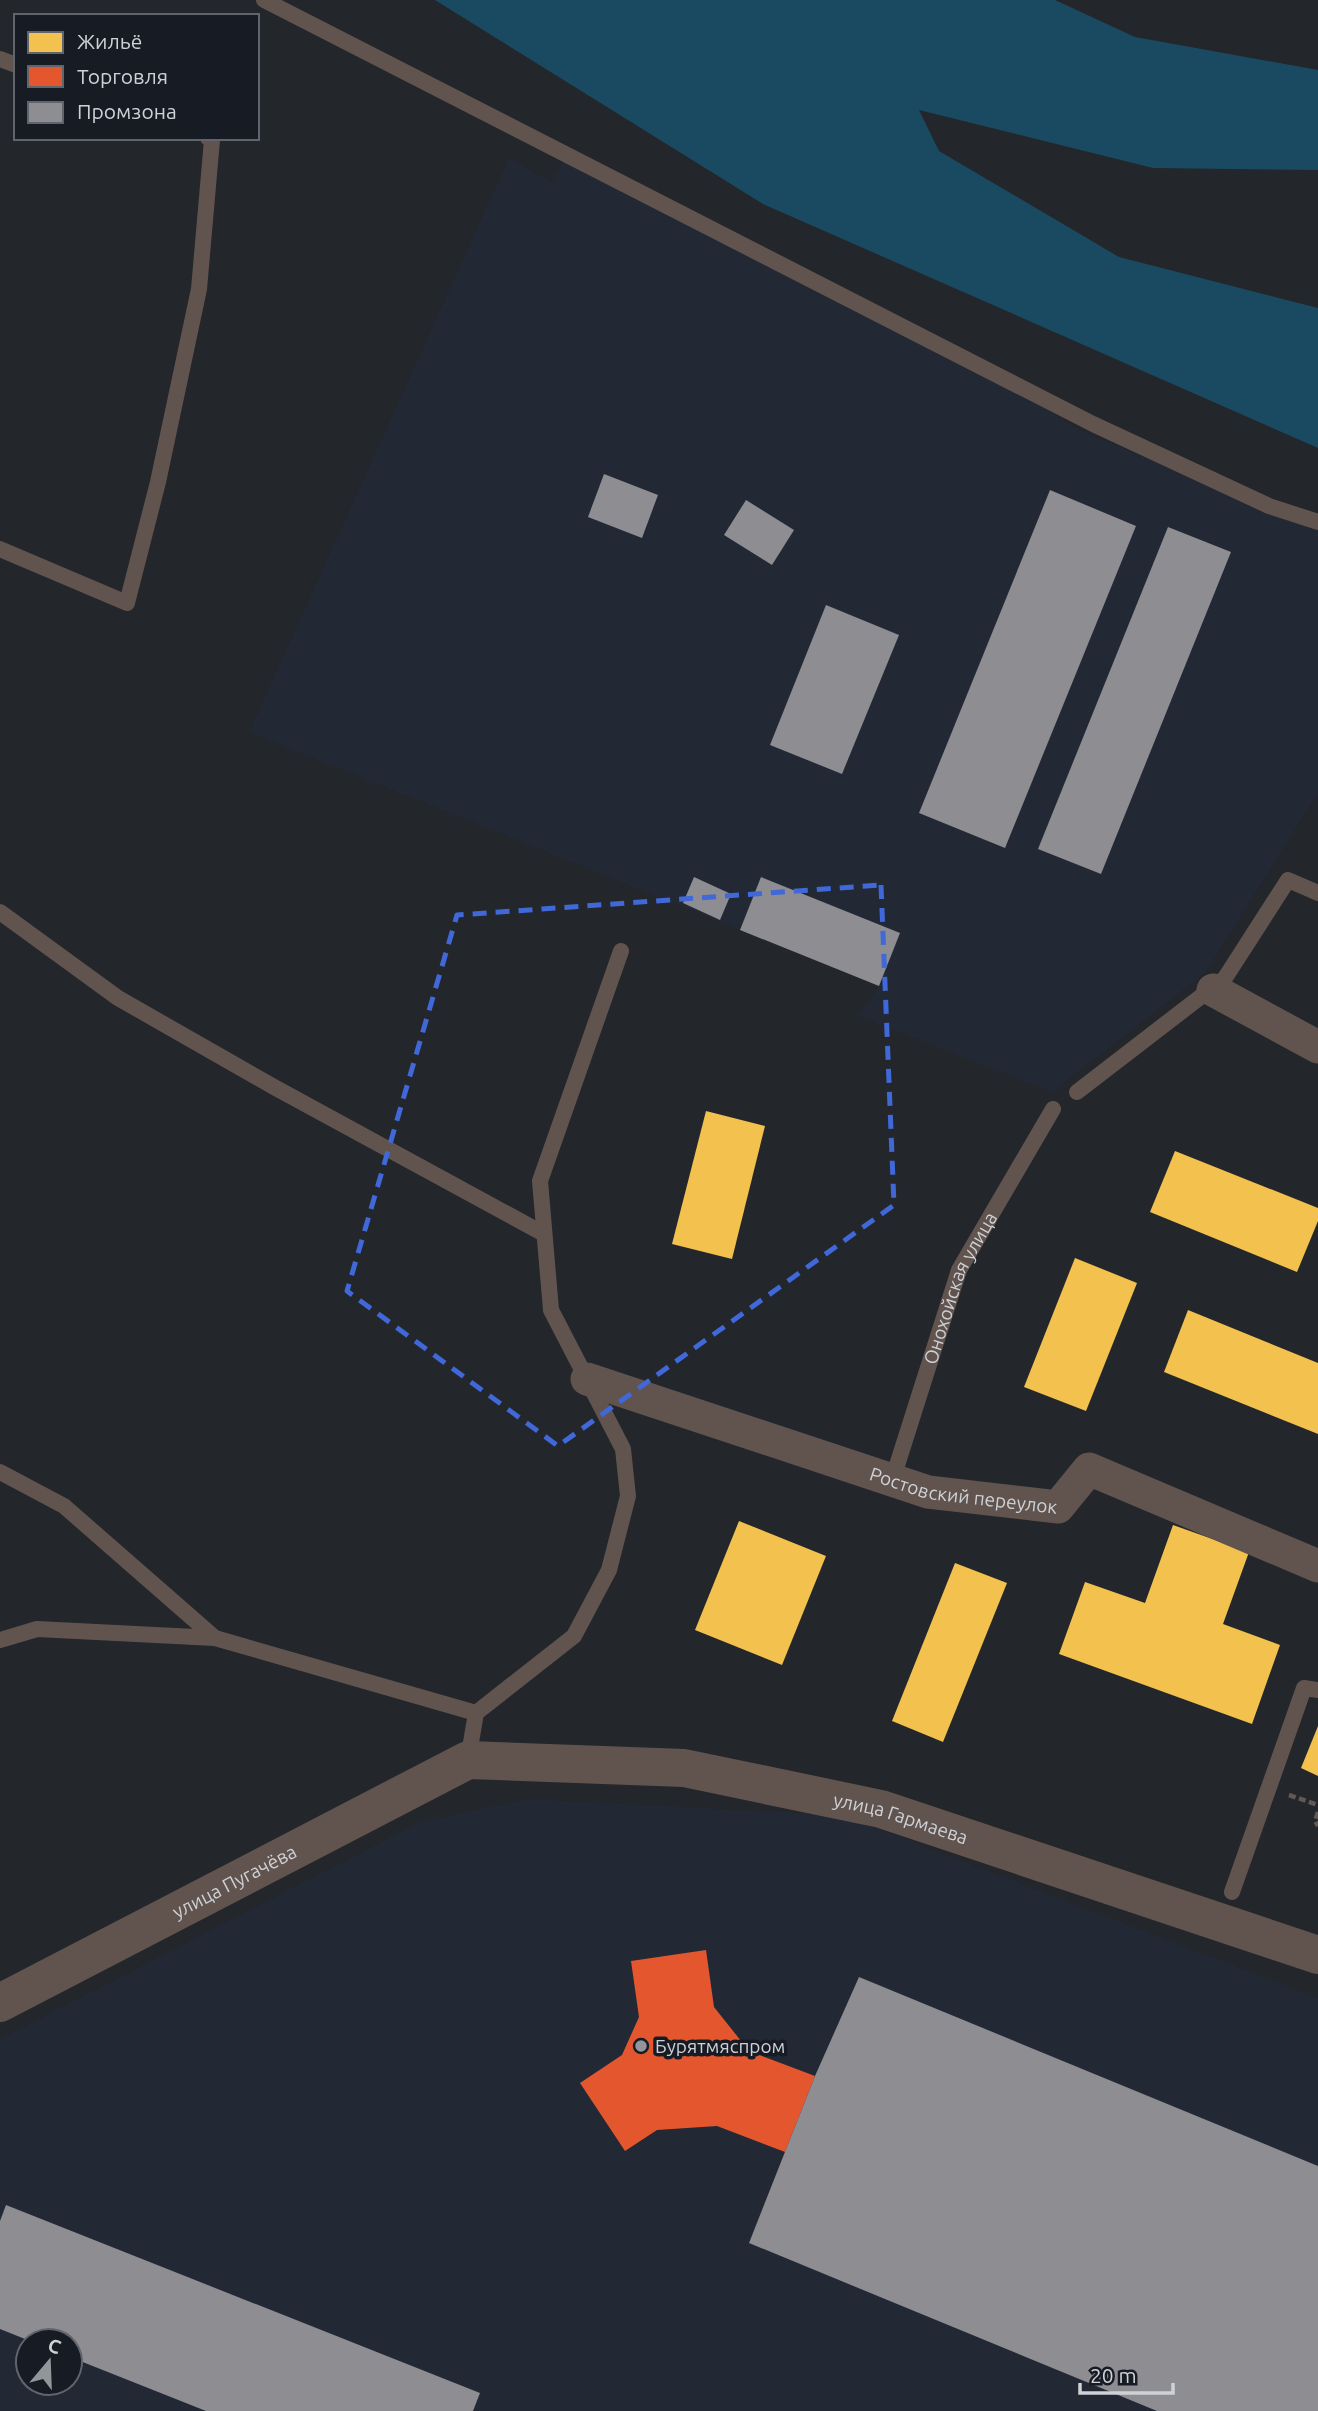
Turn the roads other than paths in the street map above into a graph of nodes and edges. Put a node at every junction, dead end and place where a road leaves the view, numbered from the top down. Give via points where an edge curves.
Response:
1 (264, 0) edge
2 (212, 140) edge
3 (1318, 522) edge
4 (0, 549) edge
5 (1318, 893) edge
6 (0, 912) edge
7 (621, 951) dead end
8 (1213, 989) junction
9 (1318, 1047) edge
10 (1077, 1092) dead end
11 (1054, 1109) dead end
12 (544, 1234) junction
13 (587, 1379) junction
14 (0, 1472) edge
15 (892, 1480) junction
16 (1318, 1566) edge
17 (215, 1638) junction
18 (0, 1640) edge
19 (1318, 1690) edge
20 (476, 1713) junction
21 (468, 1760) junction
22 (1232, 1892) dead end
23 (1318, 1955) edge
24 (0, 2003) edge

1 - 3 lane via 1093,425 1269,506
2 - 4 lane via 199,289 127,603
5 - 8 lane via 1288,880 1226,978
6 - 12 lane via 118,998
7 - 12 lane via 540,1181
8 - 9 street
8 - 10 lane
11 - 15 lane, Онохойская улица via 959,1270
12 - 13 lane via 551,1310
13 - 15 street, Ростовский переулок
13 - 20 lane via 623,1449 628,1496 609,1570 574,1636
14 - 17 lane via 64,1506
15 - 16 street, Ростовский переулок via 928,1492 1058,1507 1089,1469
17 - 18 lane via 37,1629
17 - 20 lane
19 - 22 lane via 1304,1688
20 - 21 lane
21 - 23 street, улица Гармаева via 684,1768 881,1809
21 - 24 street, улица Пугачёва

